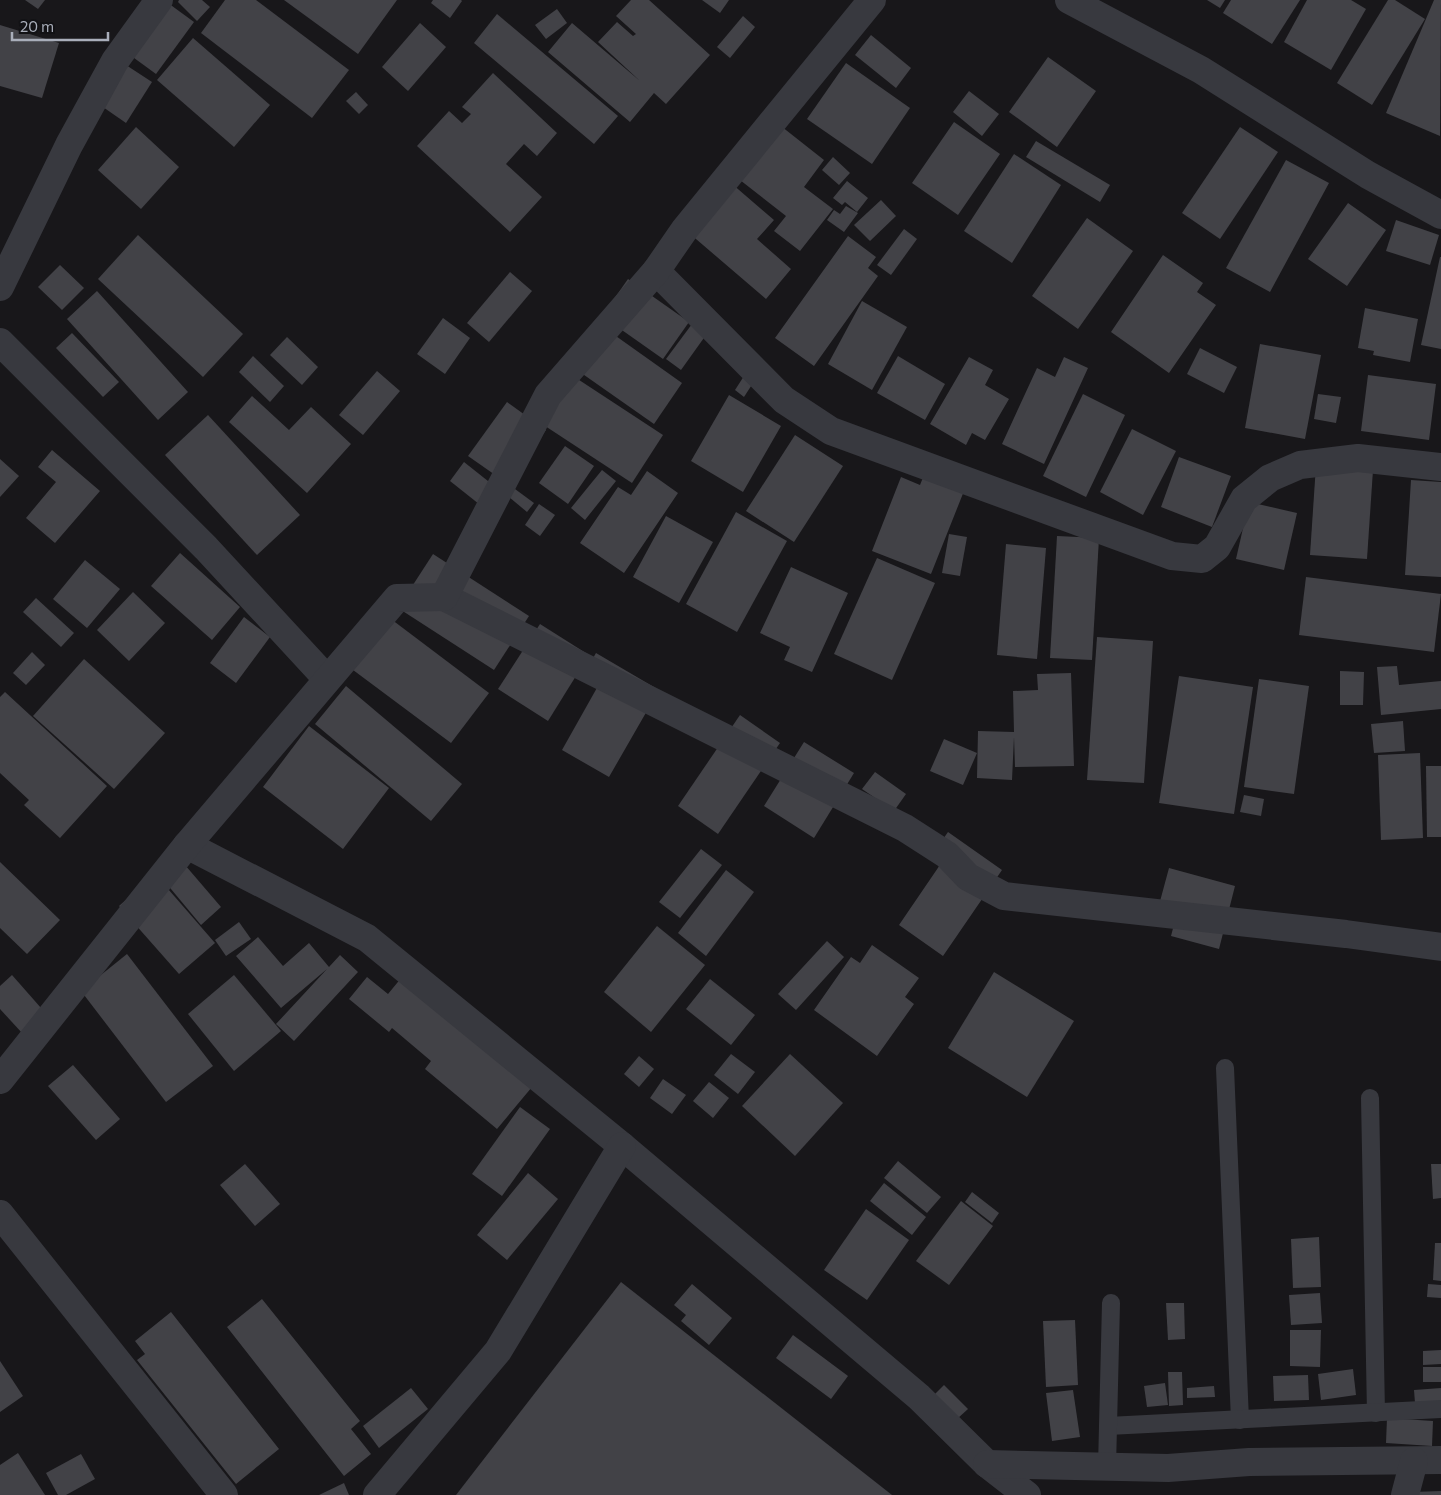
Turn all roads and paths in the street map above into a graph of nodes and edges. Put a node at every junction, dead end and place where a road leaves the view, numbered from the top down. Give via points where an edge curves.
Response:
1 (159, 0) edge
2 (872, 0) edge
3 (1069, 0) edge
4 (1441, 215) edge
5 (656, 271) junction
6 (0, 287) edge
7 (0, 342) edge
8 (1441, 467) edge
9 (444, 597) junction
10 (327, 679) junction
11 (187, 845) junction
12 (1441, 947) edge
13 (1225, 1068) dead end
14 (0, 1080) edge
15 (1370, 1098) dead end
16 (622, 1146) junction
17 (0, 1214) edge
18 (1111, 1303) dead end
19 (1441, 1409) edge
20 (1376, 1413) junction
21 (1240, 1420) junction
22 (1108, 1426) junction
23 (1441, 1460) edge
24 (1414, 1461) junction
25 (987, 1464) junction
26 (1107, 1467) junction
27 (224, 1495) edge
28 (378, 1495) edge
29 (1027, 1495) edge
30 (1405, 1495) edge

1 - 6 street via 110,70 69,145
2 - 5 street via 685,230
3 - 4 street via 1201,70 1368,175
5 - 8 street via 784,400 831,431 1172,556 1202,559 1218,547 1244,498 1270,478 1300,465 1358,458
5 - 9 street via 548,396
7 - 10 street via 206,548
9 - 10 street via 397,598
9 - 12 street via 906,828 947,855 968,876 1004,896
10 - 11 street
11 - 14 street
11 - 16 street via 367,938
13 - 21 lane
15 - 20 lane
16 - 25 street via 919,1397
16 - 28 street via 498,1351
17 - 27 street
18 - 22 lane
19 - 20 lane
20 - 21 lane
21 - 22 lane
22 - 26 lane
23 - 24 street
24 - 26 street
24 - 30 street
25 - 26 street
25 - 29 street

